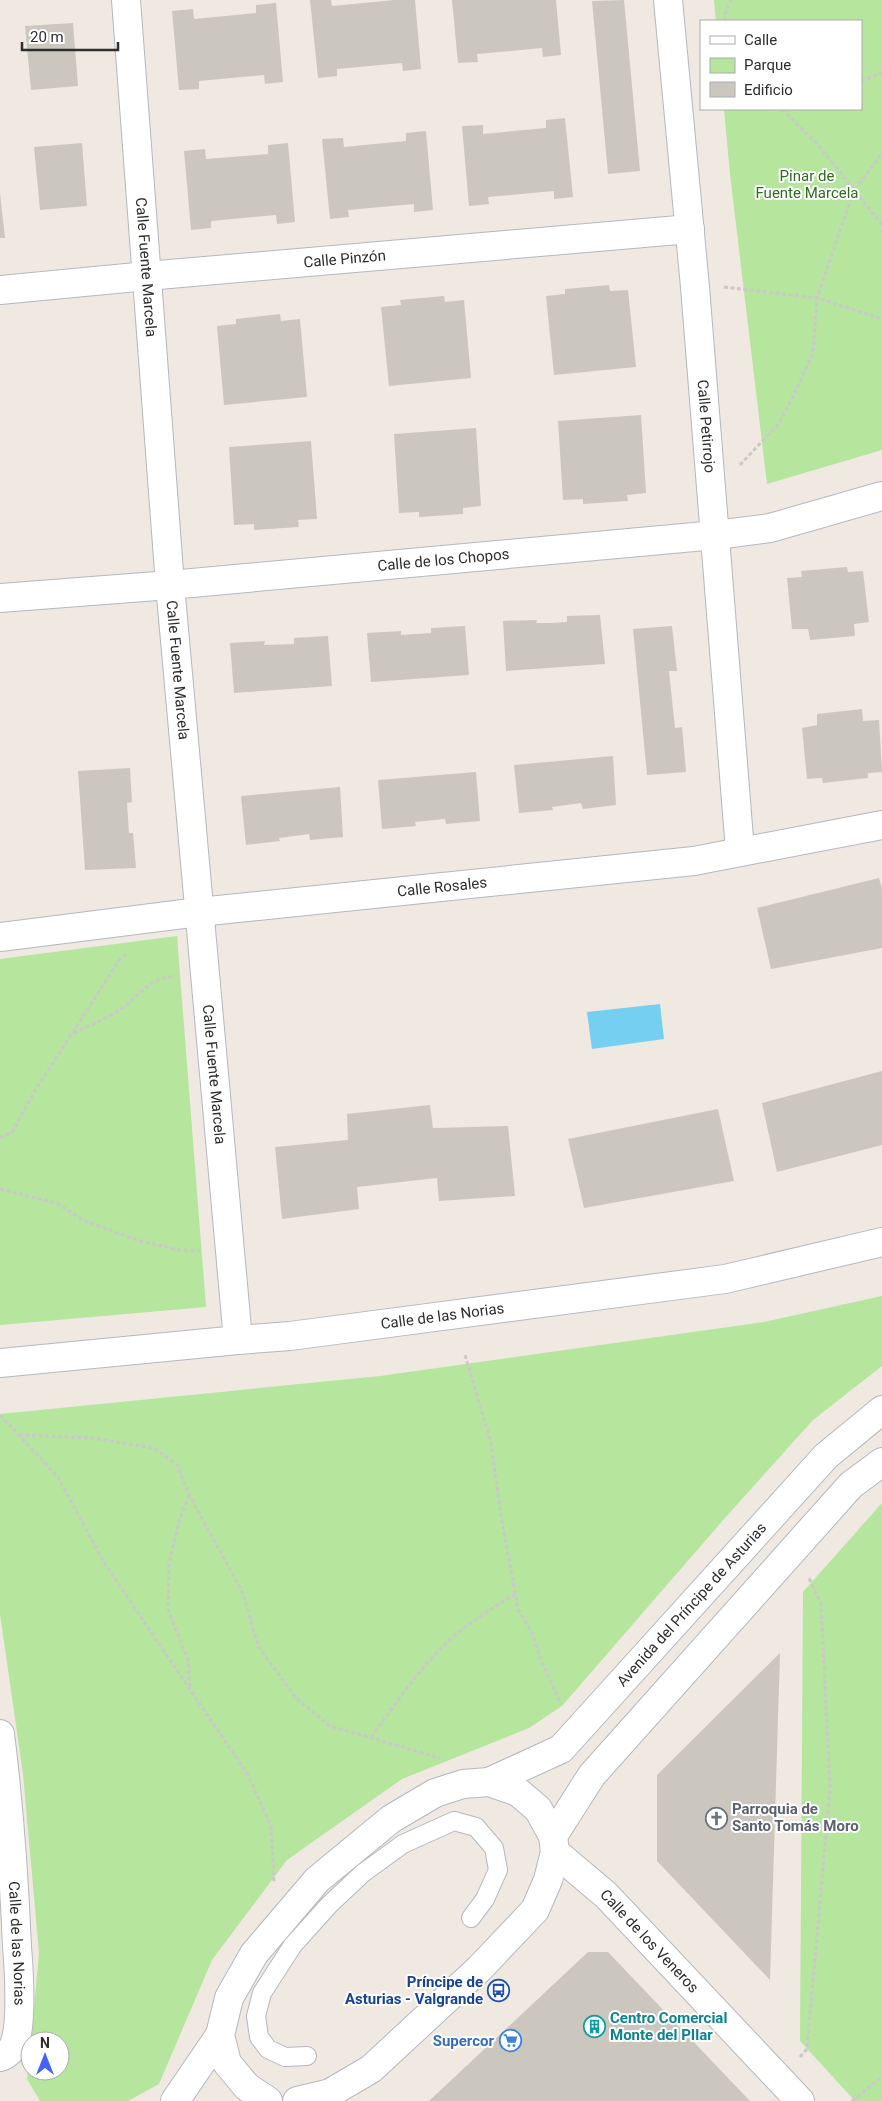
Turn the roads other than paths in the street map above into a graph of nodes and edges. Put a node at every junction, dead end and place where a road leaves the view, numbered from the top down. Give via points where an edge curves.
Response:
1 (126, 0) edge
2 (668, 0) edge
3 (690, 229) junction
4 (147, 276) junction
5 (0, 290) edge
6 (882, 496) edge
7 (716, 535) junction
8 (170, 585) junction
9 (0, 598) edge
10 (882, 825) edge
11 (740, 851) junction
12 (199, 912) junction
13 (0, 937) edge
14 (882, 1242) edge
15 (238, 1340) junction
16 (0, 1362) edge
17 (882, 1410) edge
18 (882, 1462) edge
19 (0, 1734) edge
20 (489, 1782) junction
21 (554, 1844) junction
22 (319, 1896) junction
23 (471, 1918) dead end
24 (220, 2035) junction
25 (0, 2056) edge
26 (306, 2056) dead end
27 (175, 2101) edge
28 (268, 2101) edge
29 (297, 2101) edge
30 (800, 2101) edge

1 - 4 street, Calle Fuente Marcela
2 - 3 street, Calle Petirrojo
3 - 4 street, Calle Pinzón
3 - 7 street, Calle Petirrojo
4 - 5 street, Calle Pinzón
4 - 8 street, Calle Fuente Marcela
6 - 7 street, Calle de los Chopos via 770,528
7 - 8 street, Calle de los Chopos
7 - 11 street, Calle Petirrojo
8 - 9 street, Calle de los Chopos
8 - 12 street, Calle Fuente Marcela
10 - 11 street, Calle Rosales
11 - 12 street, Calle Rosales via 684,862
12 - 13 street, Calle Rosales
12 - 15 street, Calle Fuente Marcela
14 - 15 street, Calle de las Norias via 725,1279
15 - 16 street, Calle de las Norias
17 - 20 street, Avenida del Príncipe de Asturias via 826,1456 561,1749
18 - 21 street via 851,1485 592,1775
19 - 25 street, Calle de las Norias via 10,1809 18,1969 17,2036 11,2050
20 - 21 street via 518,1792 538,1809
20 - 22 street via 463,1784 435,1793 392,1819 317,1880
21 - 29 street via 548,1880 535,1910 480,1968 371,2069 330,2093
21 - 30 street, Calle de los Veneros
22 - 23 lane via 363,1873 403,1844 454,1821 476,1827 494,1848 498,1870 485,1899
22 - 24 street via 254,1954 229,1998
22 - 26 lane via 262,1994 256,2016 259,2037 268,2049 285,2057
24 - 27 street
24 - 28 street via 226,2063 247,2087

